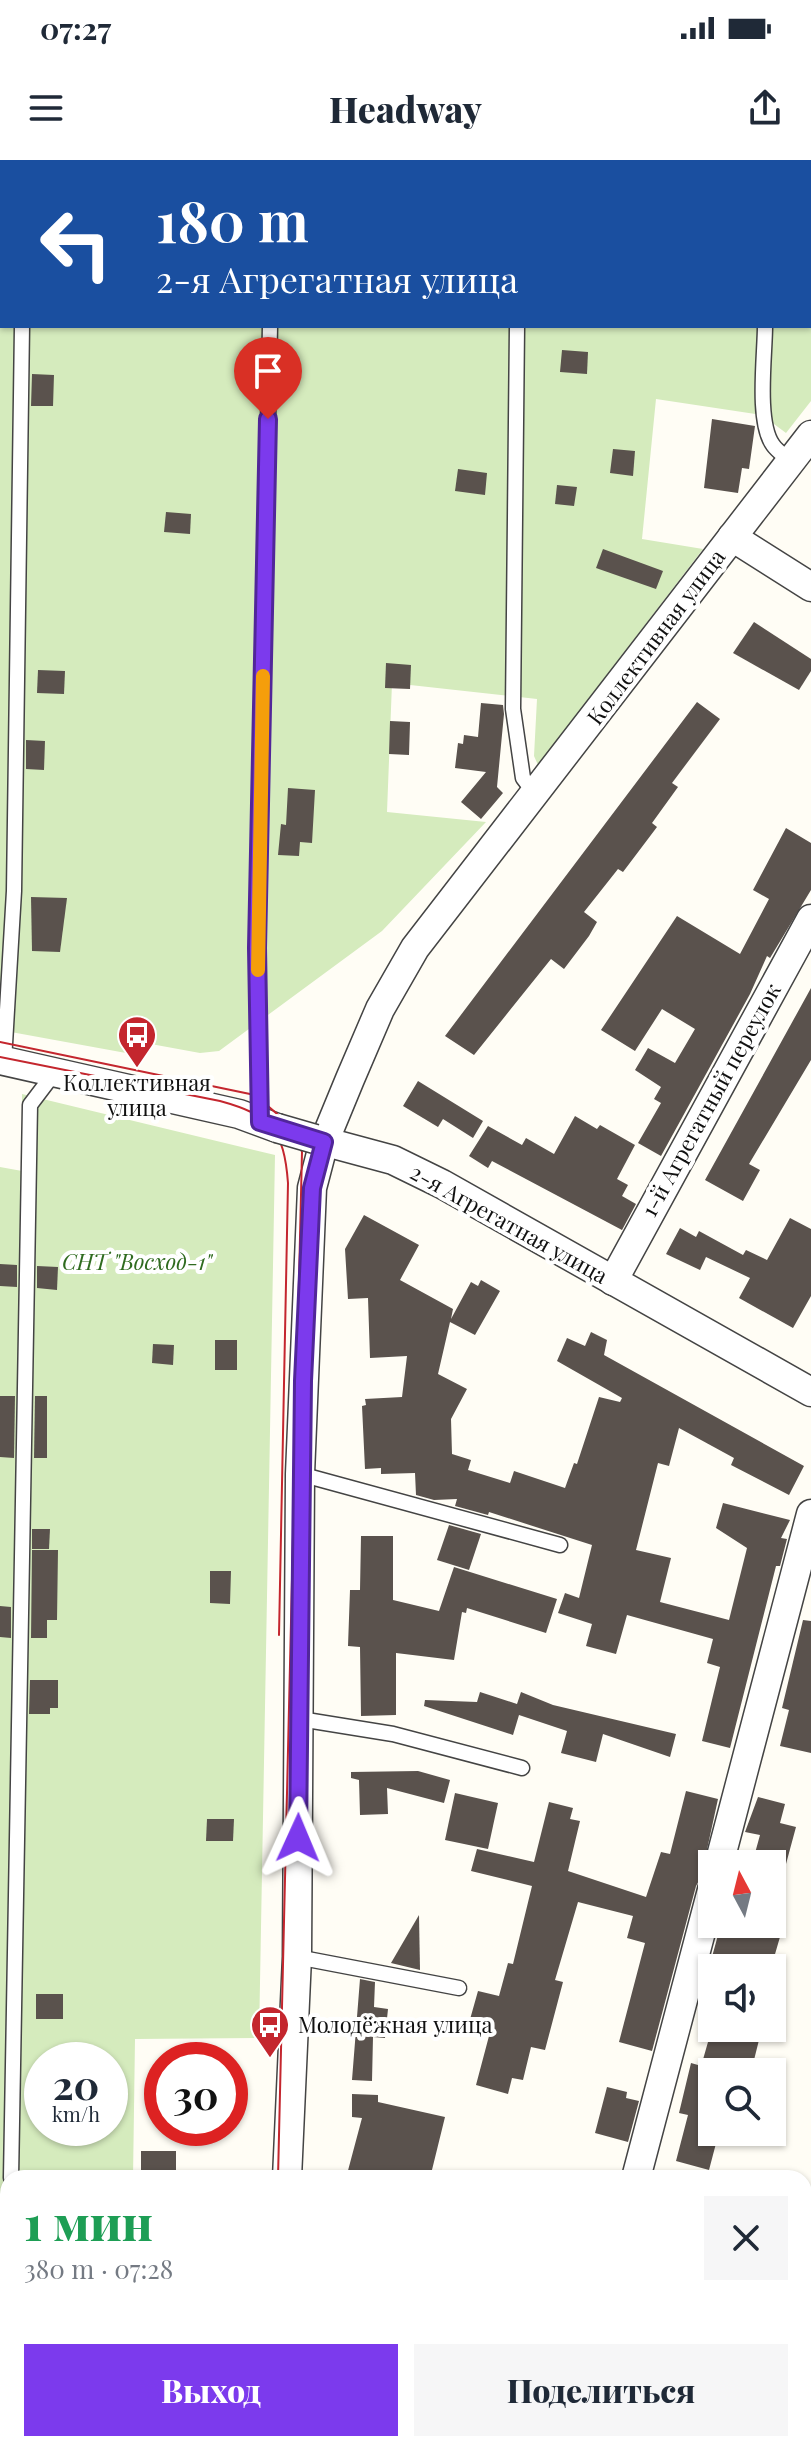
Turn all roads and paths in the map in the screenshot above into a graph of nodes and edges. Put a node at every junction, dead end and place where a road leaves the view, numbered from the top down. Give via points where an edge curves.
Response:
1 (22, 328) edge
2 (270, 328) edge
3 (517, 328) edge
4 (765, 328) edge
5 (811, 435) edge
6 (791, 462) junction
7 (732, 537) junction
8 (811, 587) edge
9 (536, 795) junction
10 (811, 919) edge
11 (2, 1061) edge
12 (55, 1072) junction
13 (269, 1125) junction
14 (319, 1141) junction
15 (613, 1281) junction
16 (811, 1392) edge
17 (300, 1474) junction
18 (811, 1514) edge
19 (560, 1545) dead end
20 (300, 1719) junction
21 (522, 1768) dead end
22 (723, 1850) edge
23 (699, 1938) edge
24 (297, 1957) junction
25 (459, 1988) dead end
26 (11, 2170) edge
27 (287, 2170) edge
28 (638, 2170) edge

1 - 11 lane via 14,891
2 - 13 lane via 257,948
3 - 9 lane via 513,709 523,778
4 - 6 lane via 766,420 772,444
5 - 6 street, Коллективная улица
6 - 7 street, Коллективная улица
7 - 8 street
7 - 9 street, Коллективная улица
9 - 14 street, Коллективная улица via 415,948 380,1009
10 - 15 street, 1-й Агрегатный переулок
11 - 12 street, 2-я Агрегатная улица
12 - 13 street, 2-я Агрегатная улица
12 - 26 lane via 30,1105
13 - 14 street, 2-я Агрегатная улица, bridge
14 - 15 street, 2-я Агрегатная улица via 393,1160
14 - 17 street, Коллективная улица via 311,1202
15 - 16 street, 2-я Агрегатная улица
17 - 19 lane
17 - 20 street, Коллективная улица
18 - 22 street
20 - 21 lane via 393,1734
20 - 24 street, Коллективная улица
23 - 28 street
24 - 25 lane
24 - 27 street, Коллективная улица

